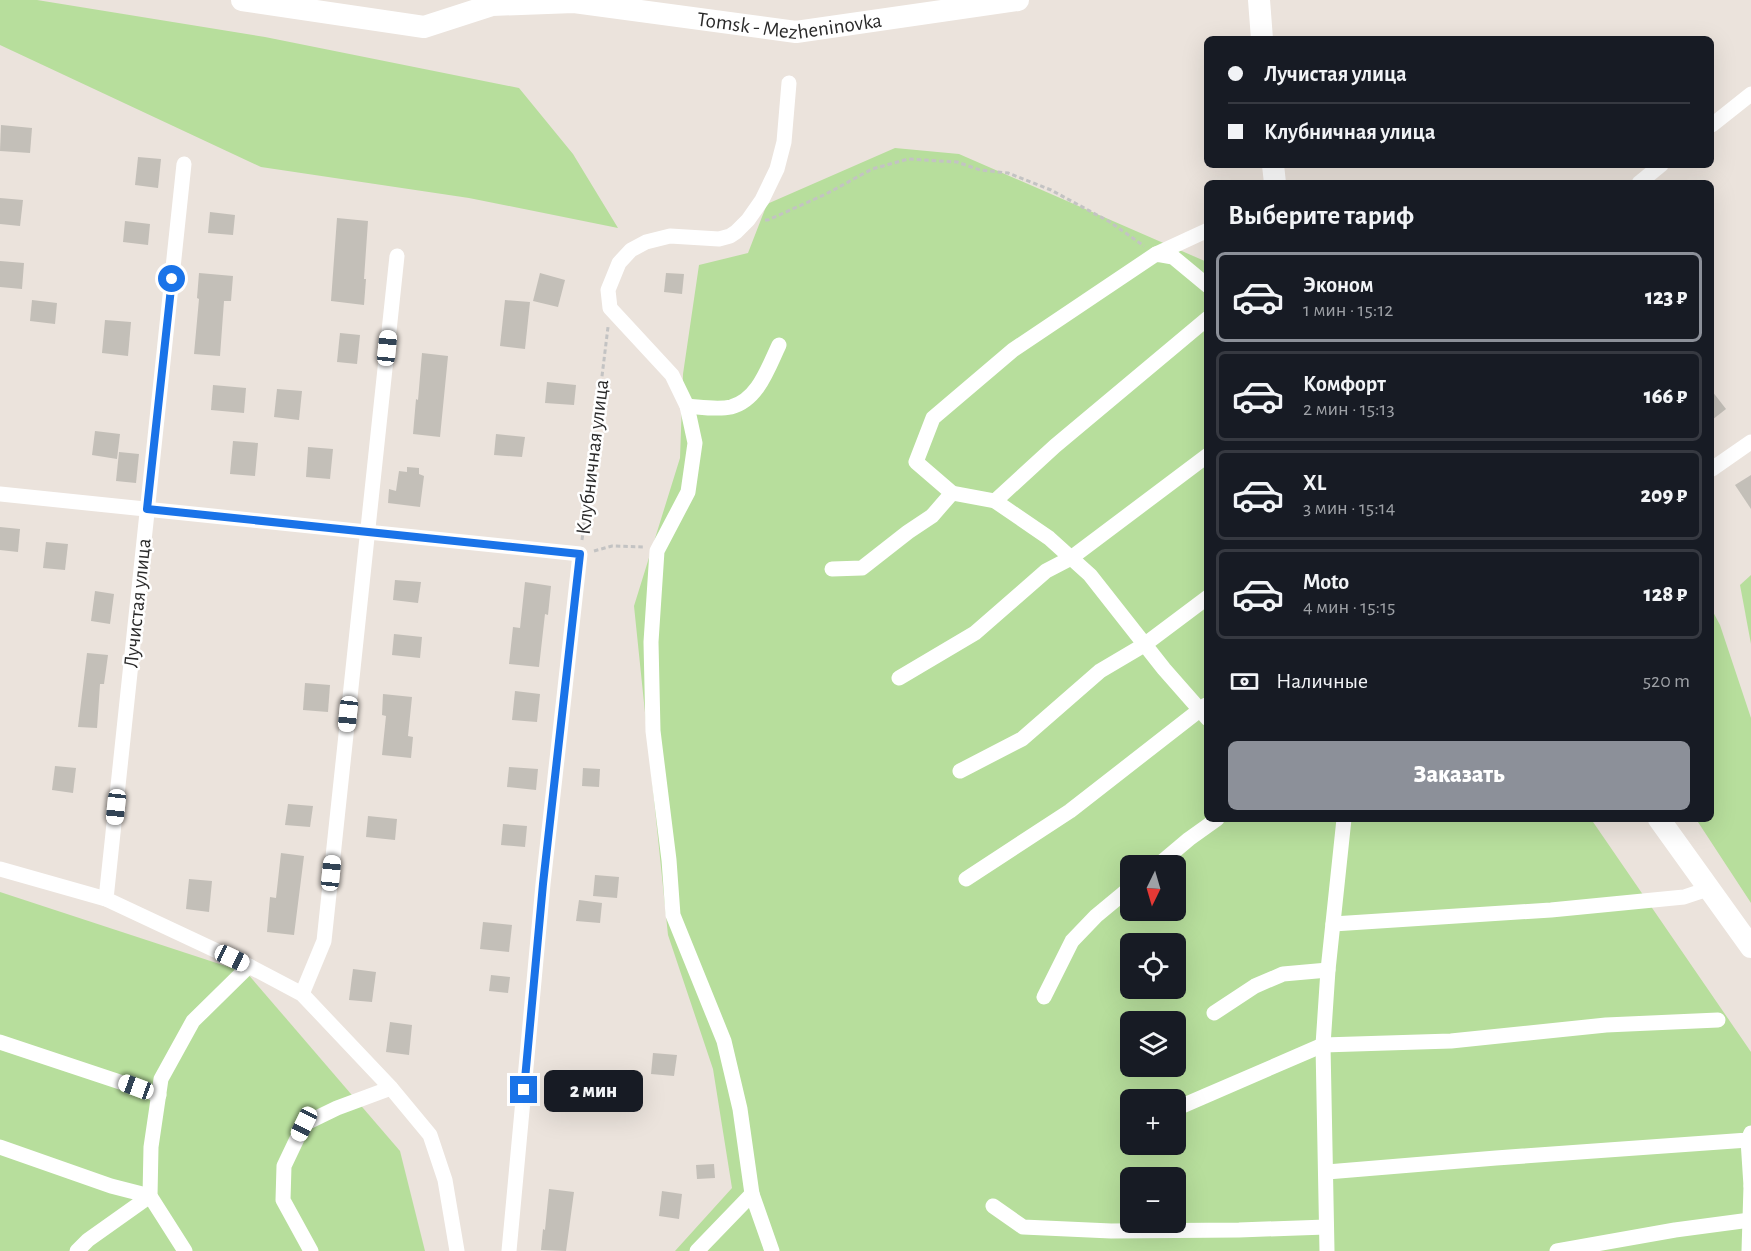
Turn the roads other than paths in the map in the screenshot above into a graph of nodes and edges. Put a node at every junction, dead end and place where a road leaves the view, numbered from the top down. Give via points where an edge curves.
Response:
1 (242, 0) edge
2 (1018, 0) edge
3 (1259, 0) edge
4 (1262, 36) edge
5 (789, 83) dead end
6 (1751, 94) edge
7 (1714, 123) edge
8 (184, 164) dead end
9 (1658, 168) edge
10 (1643, 180) edge
11 (1204, 232) edge
12 (1156, 254) junction
13 (397, 256) dead end
14 (1204, 283) edge
15 (1204, 321) edge
16 (779, 345) dead end
17 (687, 406) junction
18 (1751, 442) edge
19 (1204, 458) edge
20 (1714, 468) edge
21 (952, 493) junction
22 (0, 494) edge
23 (995, 501) junction
24 (147, 509) junction
25 (367, 532) junction
26 (1071, 558) junction
27 (832, 569) dead end
28 (1204, 600) edge
29 (1144, 645) junction
30 (899, 678) dead end
31 (1204, 711) edge
32 (1204, 713) edge
33 (960, 771) dead end
34 (1213, 822) edge
35 (1344, 822) edge
36 (1661, 822) edge
37 (1170, 855) edge
38 (1, 871) edge
39 (966, 879) dead end
40 (1708, 889) junction
41 (1120, 896) edge
42 (106, 899) junction
43 (1333, 924) junction
44 (1751, 947) edge
45 (249, 966) junction
46 (1328, 970) junction
47 (302, 994) junction
48 (1044, 997) dead end
49 (1214, 1013) dead end
50 (1718, 1020) dead end
51 (0, 1042) edge
52 (1323, 1045) junction
53 (391, 1088) junction
54 (159, 1095) junction
55 (1186, 1104) edge
56 (1749, 1136) edge
57 (0, 1147) edge
58 (1327, 1172) junction
59 (1751, 1186) edge
60 (752, 1194) junction
61 (150, 1196) junction
62 (993, 1206) dead end
63 (1750, 1220) edge
64 (1326, 1227) junction
65 (77, 1251) edge
66 (185, 1251) edge
67 (311, 1251) edge
68 (457, 1251) edge
69 (509, 1251) edge
70 (697, 1251) edge
71 (772, 1251) edge
72 (1328, 1251) edge
73 (1557, 1251) edge
74 (1749, 1251) edge

1 - 2 street, Tomsk - Mezheninovka via 424,27 492,5 574,2 796,32
3 - 4 street
5 - 17 street via 784,142 777,169 748,220 730,236 670,236 646,242 619,263 608,290 610,308 672,375
6 - 7 street
8 - 24 street, Лучистая улица
9 - 10 street
11 - 12 street
12 - 14 street via 1173,257
12 - 21 street via 1013,350 933,418 915,462
13 - 25 street
15 - 23 street
16 - 17 street via 749,399 730,407
17 - 60 street via 695,443 688,492 657,551 651,642 653,731 673,915 724,1041 740,1108
18 - 20 street
19 - 26 street
21 - 23 street
21 - 27 street via 932,516 862,568
22 - 24 street
23 - 26 street
24 - 25 street
24 - 42 street, Лучистая улица
25 - 47 street via 324,941
25 - 69 street, Клубничная улица via 580,554 543,884
26 - 29 street via 1090,575
26 - 30 street via 1046,572 975,633
28 - 29 street
29 - 31 street
29 - 33 street via 1100,671 1022,739
32 - 39 street via 1070,811
34 - 37 street
35 - 43 street
36 - 40 street
38 - 42 street
40 - 43 street via 1684,897 1551,910
40 - 44 street
41 - 48 street via 1072,941
42 - 45 street
43 - 46 street
45 - 47 street
45 - 54 street via 193,1020 161,1079
46 - 49 street via 1283,974 1255,986
46 - 52 street
47 - 53 street
50 - 52 street via 1606,1025 1451,1041
51 - 54 street
52 - 55 street
52 - 58 street
53 - 67 street via 337,1107 304,1124 284,1166 283,1200
53 - 68 street via 430,1135 445,1180
54 - 61 street via 151,1147
56 - 58 street
56 - 59 street
57 - 61 street
58 - 64 street
59 - 63 street
60 - 70 street
60 - 71 street
61 - 65 street
61 - 66 street
62 - 64 street via 1023,1227 1122,1231
63 - 73 street
63 - 74 street
64 - 72 street

